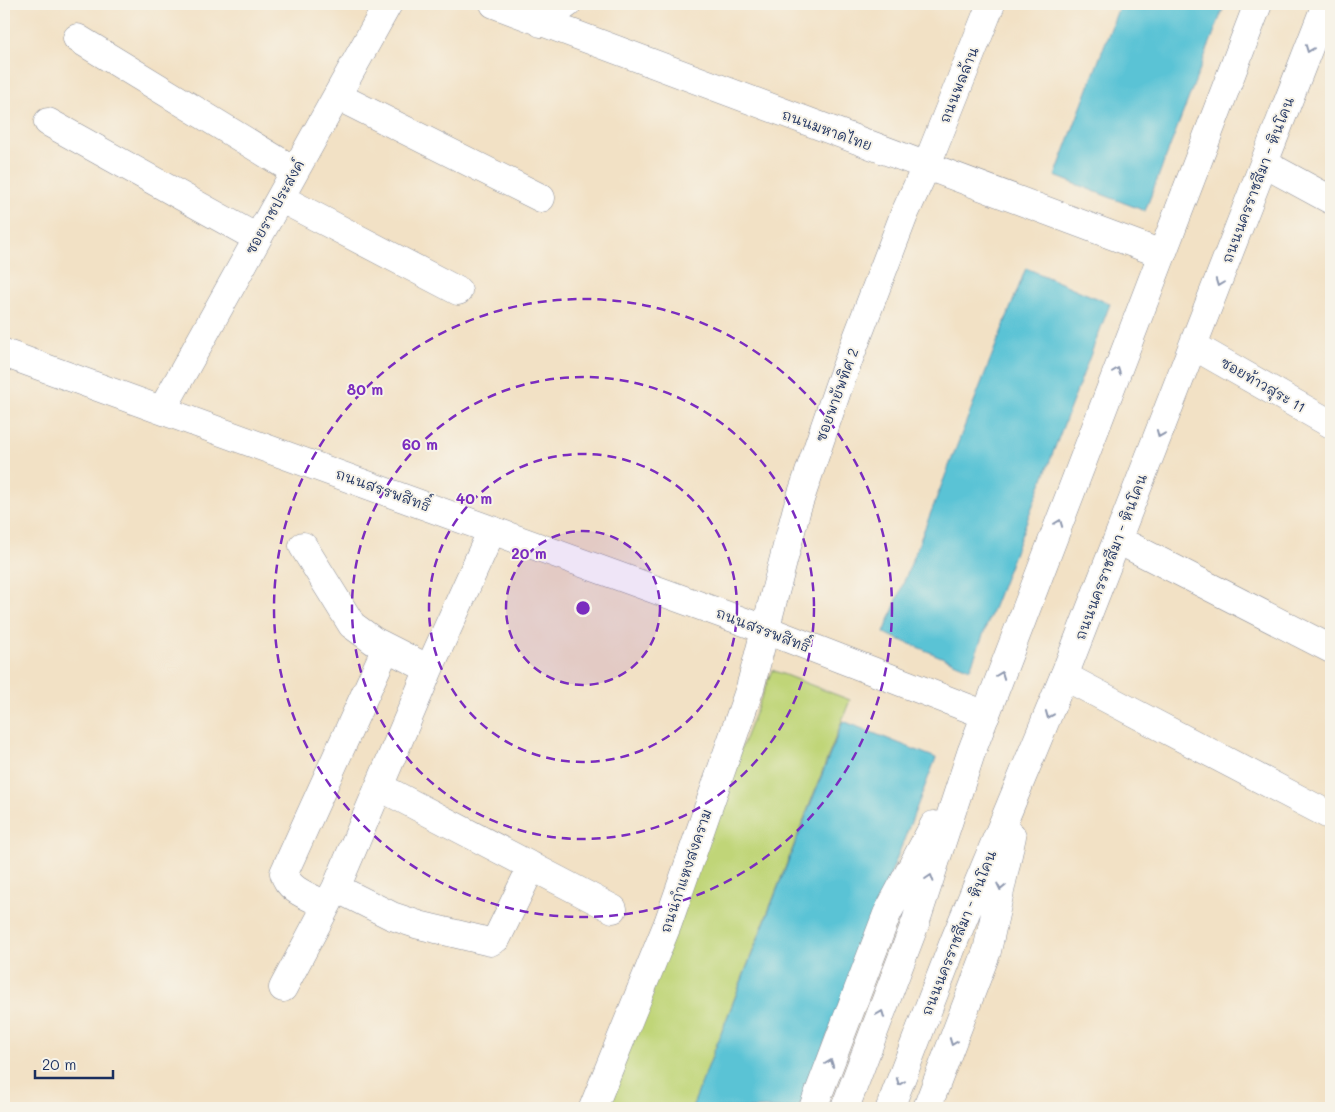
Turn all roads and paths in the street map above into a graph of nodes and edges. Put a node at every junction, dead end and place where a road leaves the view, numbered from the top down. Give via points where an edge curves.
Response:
1 (388, 4) edge
2 (494, 4) edge
3 (567, 4) edge
4 (991, 4) edge
5 (1258, 4) edge
6 (1326, 4) edge
7 (541, 23) junction
8 (77, 38) dead end
9 (337, 96) junction
10 (48, 122) dead end
11 (1265, 164) junction
12 (926, 167) junction
13 (295, 171) junction
14 (280, 198) junction
15 (540, 198) dead end
16 (1331, 200) edge
17 (257, 238) junction
18 (1162, 254) junction
19 (458, 291) dead end
20 (1194, 346) junction
21 (4, 353) edge
22 (162, 410) junction
23 (1331, 424) edge
24 (492, 530) junction
25 (1118, 540) junction
26 (303, 546) dead end
27 (764, 629) junction
28 (386, 648) junction
29 (1331, 649) edge
30 (429, 669) junction
31 (1064, 676) junction
32 (986, 715) junction
33 (971, 753) junction
34 (1026, 771) junction
35 (380, 787) junction
36 (1331, 816) edge
37 (532, 866) junction
38 (331, 896) junction
39 (614, 909) dead end
40 (283, 988) dead end
41 (593, 1108) edge
42 (813, 1108) edge
43 (845, 1108) edge
44 (890, 1108) edge
45 (927, 1108) edge

1 - 9 street, ซอยราชประสงค์
2 - 7 street, ถนนมหาดไทย
3 - 7 street
4 - 12 street, ถนนพลล้าน
5 - 18 street
6 -> 11 street, ถนนนครราชสีมา - หินโคน
7 - 12 street, ถนนมหาดไทย
8 - 13 street
9 - 13 street, ซอยราชประสงค์
9 - 15 street
10 - 17 street
11 - 16 street
11 -> 20 street, ถนนนครราชสีมา - หินโคน
12 - 18 street, ถนนมหาดไทย
12 - 27 street, ซอยพายัพทิศ 2 via 904,215 839,385 798,508
13 - 14 street, ซอยราชประสงค์
14 - 17 street, ซอยราชประสงค์
14 - 19 street
17 - 22 street, ซอยราชประสงค์
32 -> 18 street
20 - 23 street, ซอยท้าวสุระ 11
20 -> 25 street, ถนนนครราชสีมา - หินโคน
21 - 22 street, ถนนสรรพสิทธิ์
22 - 24 street, ถนนสรรพสิทธิ์
24 - 27 street, ถนนสรรพสิทธิ์
24 - 30 street
25 - 29 street
25 - 31 street, ถนนนครราชสีมา - หินโคน
26 - 28 street via 352,625
27 - 32 street, ถนนสรรพสิทธิ์
27 - 41 street, ถนนกำแหงสงคราม via 750,688 668,923
28 - 30 street
28 - 38 street via 284,873 292,887
30 - 35 street
31 -> 34 street, ถนนนครราชสีมา - หินโคน
31 - 36 street
32 - 33 street
42 -> 33 street via 887,914
43 -> 33 street via 915,924
34 -> 44 street, ถนนนครราชสีมา - หินโคน via 955,939
34 -> 45 street via 987,951
35 - 37 street
35 - 38 street
37 - 38 street via 497,938 490,942 419,925
37 - 39 street
38 - 40 street

